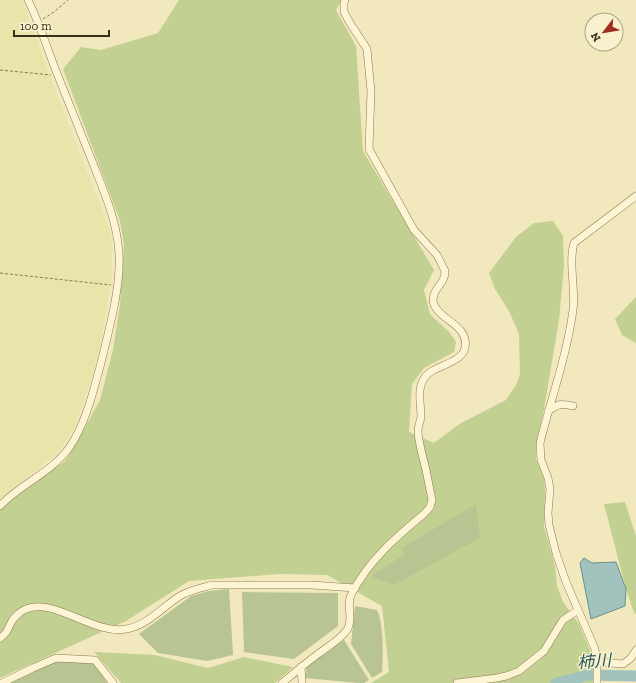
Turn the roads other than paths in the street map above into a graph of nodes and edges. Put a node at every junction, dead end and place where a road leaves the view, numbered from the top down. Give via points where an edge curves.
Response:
1 (28, 0) edge
2 (345, 0) edge
3 (636, 196) edge
4 (573, 406) dead end
5 (548, 411) junction
6 (0, 506) edge
7 (355, 588) junction
8 (578, 610) junction
9 (0, 638) edge
10 (636, 650) edge
11 (597, 665) junction
12 (301, 667) junction
13 (2, 683) edge
14 (113, 683) edge
15 (282, 683) edge
16 (302, 683) edge
17 (457, 683) edge
18 (597, 683) edge

1 - 6 street via 113,219 118,253 117,286 95,384 77,434 57,462
2 - 7 street via 344,12 367,49 370,91 369,149 414,230 442,263 446,272 435,289 433,301 440,313 459,328 465,343 459,356 427,374 419,393 421,417 418,430 432,500 430,506 377,556
3 - 5 street via 574,243 574,305
4 - 5 street via 557,405
5 - 8 street via 540,452 550,489 549,525 562,572
7 - 9 street via 250,584 205,587 180,596 144,622 126,629 93,625 57,610 30,608 12,620 9,631
7 - 12 street via 349,602 350,619 347,630
8 - 11 street via 595,649
8 - 17 street via 562,620 544,650 519,671 497,678
10 - 11 street via 623,664
11 - 18 street
12 - 15 street
12 - 16 street
13 - 14 street via 56,658 95,660

